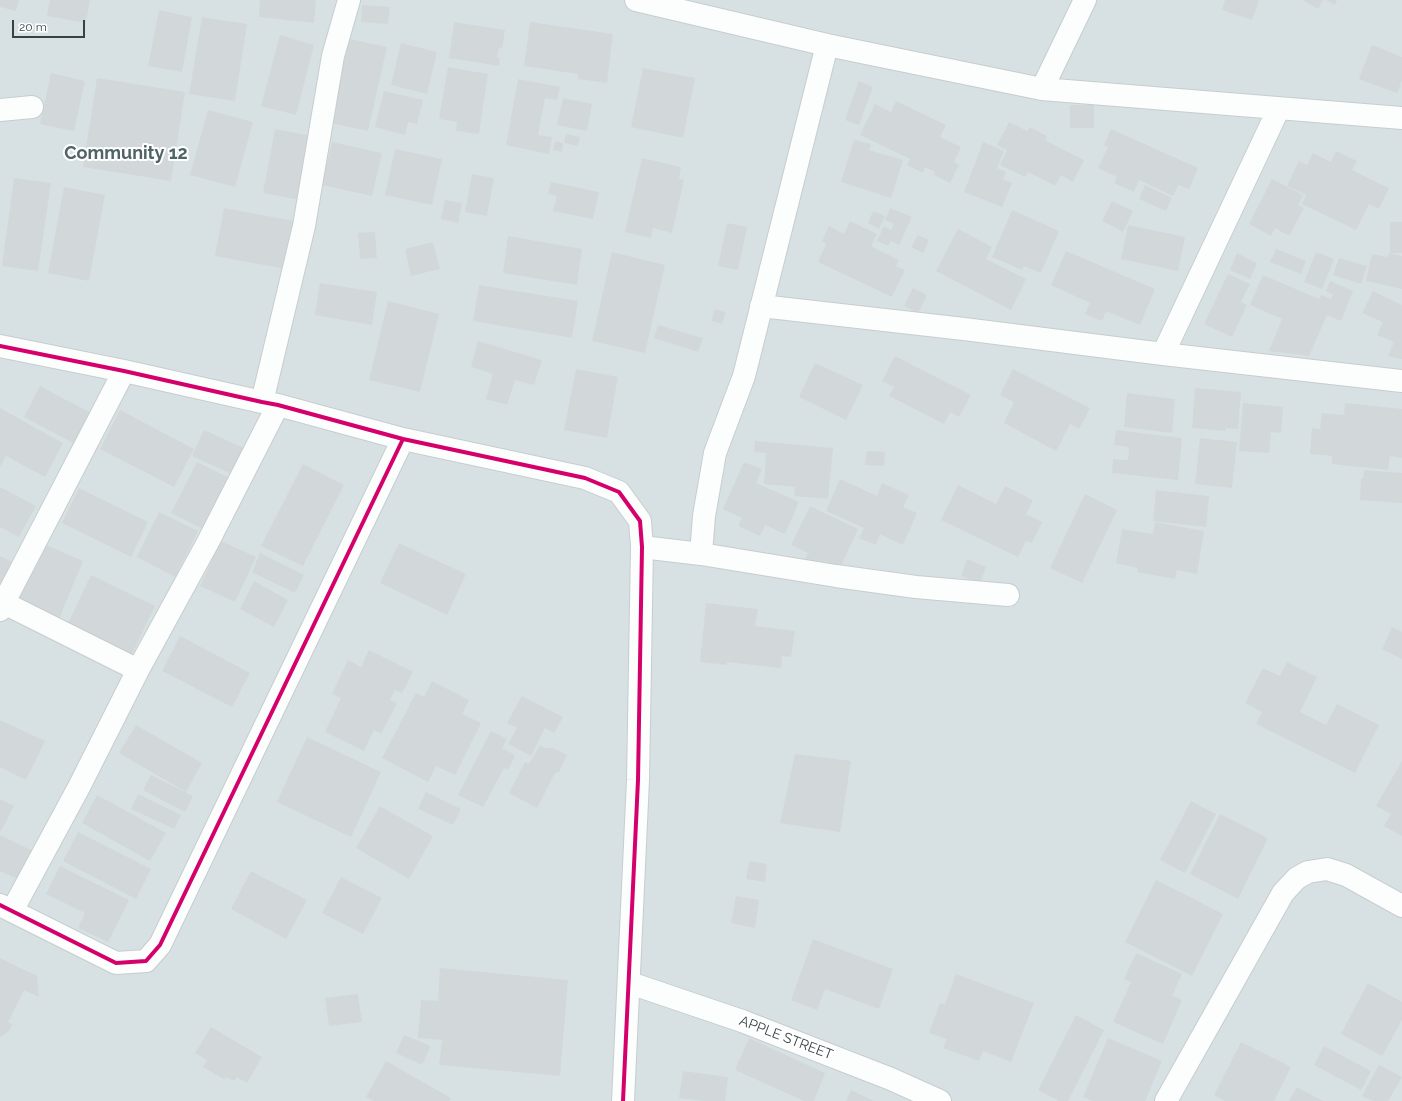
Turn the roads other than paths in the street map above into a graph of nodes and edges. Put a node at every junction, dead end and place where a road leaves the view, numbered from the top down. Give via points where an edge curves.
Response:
1 (349, 0) edge
2 (636, 0) edge
3 (1085, 0) edge
4 (827, 45) junction
5 (1042, 89) junction
6 (32, 107) dead end
7 (1279, 108) junction
8 (0, 110) edge
9 (1402, 118) edge
10 (761, 306) junction
11 (0, 346) edge
12 (1163, 354) junction
13 (124, 371) junction
14 (1402, 381) edge
15 (270, 403) junction
16 (403, 439) junction
17 (642, 547) junction
18 (701, 554) junction
19 (1008, 595) dead end
20 (2, 607) edge
21 (138, 670) junction
22 (1402, 906) edge
23 (6, 908) edge
24 (630, 983) junction
25 (623, 1101) edge
26 (940, 1101) edge
27 (1166, 1101) edge

1 - 15 street via 333,56
2 - 4 street
3 - 5 street
4 - 5 street
4 - 10 street
5 - 7 street
6 - 8 street
7 - 9 street
7 - 12 street
10 - 12 street
10 - 18 street via 744,376 715,453 704,516
11 - 13 street
12 - 14 street
13 - 15 street
13 - 20 street
15 - 16 street
15 - 21 street via 208,542
16 - 17 street via 585,478 619,492 640,521
16 - 23 street via 160,945 146,961 116,963
17 - 18 street
17 - 24 street via 638,780
18 - 19 street via 916,587
20 - 21 street
21 - 23 street via 79,787
22 - 27 street via 1346,875 1327,869 1308,872 1297,878 1283,894
24 - 25 street
24 - 26 street, APPLE STREET via 742,1021 891,1079

